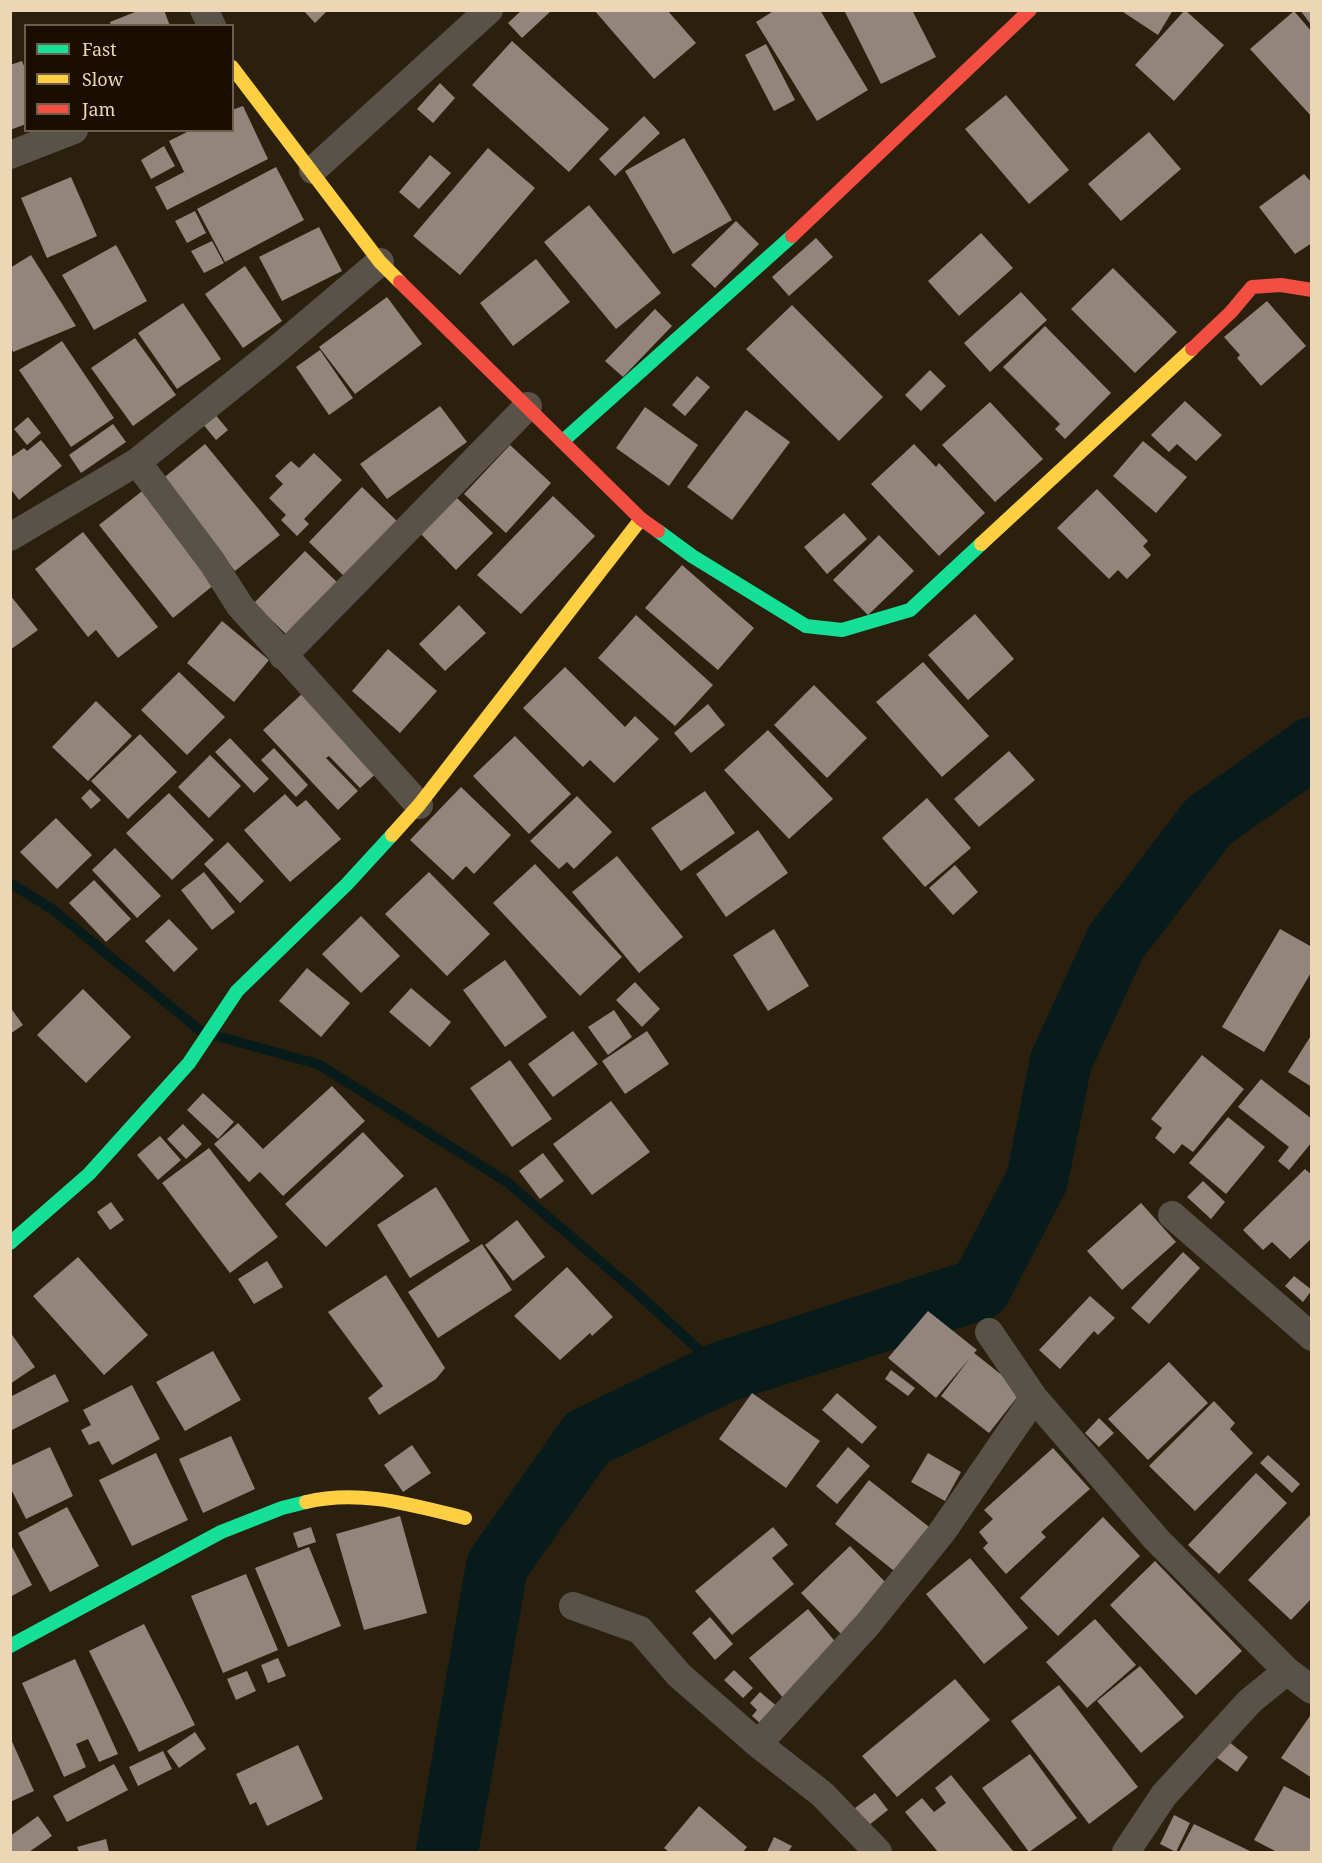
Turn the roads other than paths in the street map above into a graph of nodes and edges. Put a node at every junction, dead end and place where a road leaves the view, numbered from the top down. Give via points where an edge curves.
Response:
1 (204, 10) edge
2 (489, 10) edge
3 (1030, 10) edge
4 (211, 24) edge
5 (234, 70) edge
6 (70, 132) edge
7 (10, 155) edge
8 (313, 170) junction
9 (380, 262) junction
10 (1311, 291) edge
11 (528, 406) junction
12 (564, 440) junction
13 (137, 462) junction
14 (641, 519) junction
15 (10, 537) edge
16 (284, 656) junction
17 (419, 805) junction
18 (1172, 1215) dead end
19 (10, 1243) edge
20 (989, 1332) dead end
21 (1311, 1337) edge
22 (1034, 1398) junction
23 (465, 1518) dead end
24 (573, 1606) dead end
25 (10, 1646) edge
26 (1287, 1671) junction
27 (1311, 1689) edge
28 (758, 1744) junction
29 (878, 1852) edge
30 (1126, 1852) edge

1 - 4 street
2 - 8 street
3 - 12 street via 804,225
5 - 8 street
6 - 7 street
8 - 9 street
9 - 11 street
9 - 13 street
10 - 14 street via 1281,285 1252,287 1231,312 910,610 842,630 806,626 692,556
11 - 12 street
11 - 16 street
12 - 14 street
13 - 15 street
13 - 16 street via 240,606
14 - 17 street
16 - 17 street
17 - 19 street via 347,884 237,990 189,1063 89,1174
18 - 21 street
20 - 22 street
22 - 26 street via 1157,1540
22 - 28 street via 942,1532 867,1625
23 - 25 street via 384,1498 324,1498 282,1508 221,1532
24 - 28 street via 640,1630 680,1675
26 - 27 street
26 - 30 street via 1250,1701 1164,1795
28 - 29 street via 822,1794

